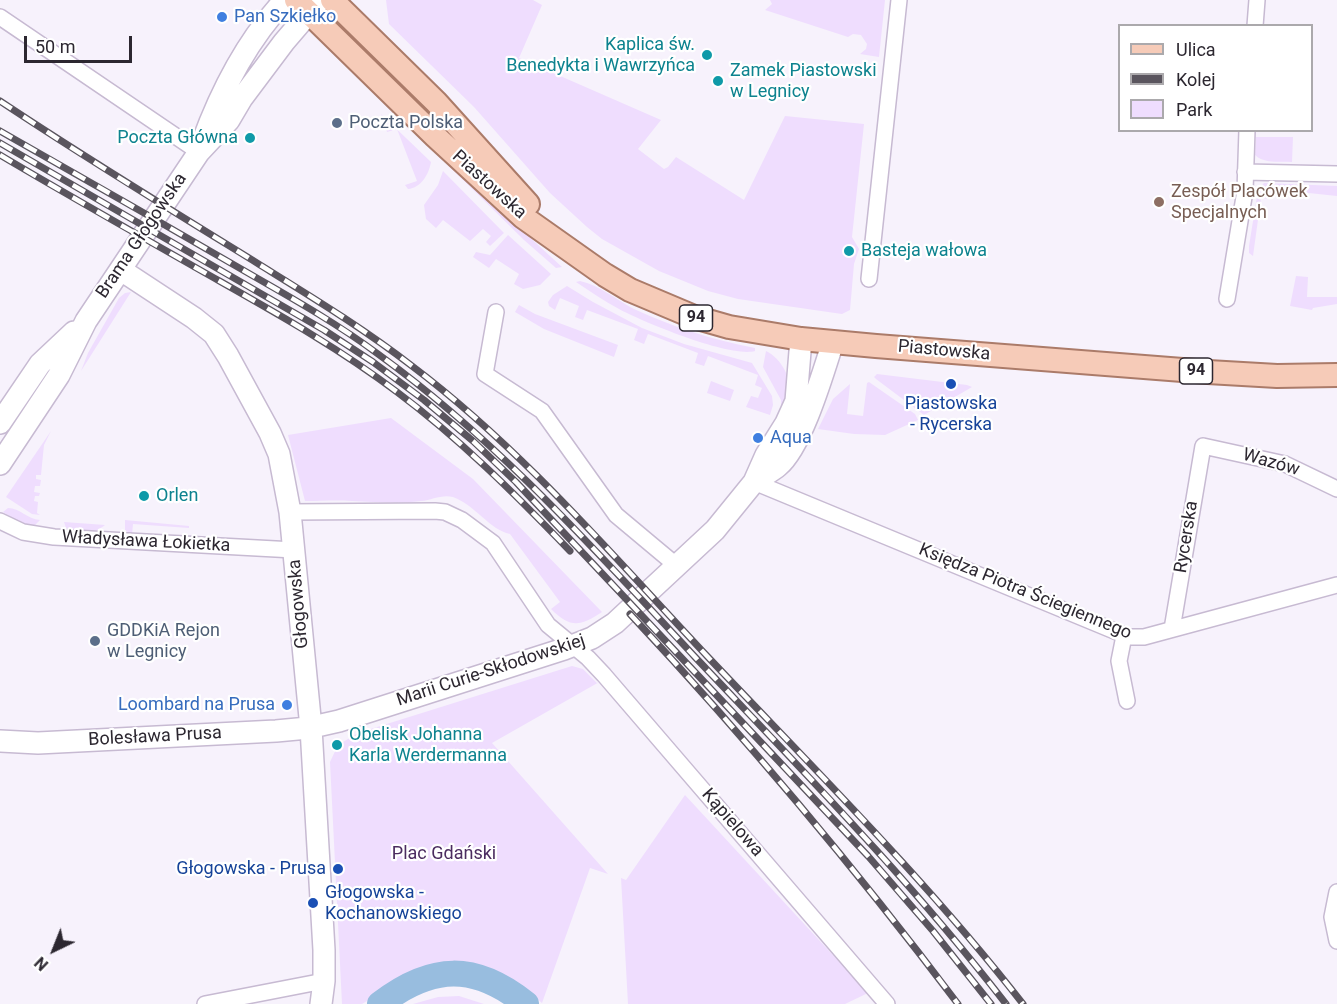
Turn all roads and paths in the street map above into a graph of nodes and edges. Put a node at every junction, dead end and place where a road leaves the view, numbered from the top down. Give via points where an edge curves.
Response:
1 (285, 0) edge
2 (332, 0) edge
3 (899, 0) edge
4 (1257, 0) edge
5 (308, 4) edge
6 (266, 9) edge
7 (0, 17) edge
8 (1255, 24) edge
9 (1246, 132) edge
10 (199, 152) junction
11 (1245, 172) junction
12 (1337, 174) edge
13 (570, 252) junction
14 (120, 270) junction
15 (869, 279) dead end
16 (1227, 300) dead end
17 (496, 312) dead end
18 (86, 321) junction
19 (801, 339) junction
20 (833, 342) junction
21 (1337, 375) edge
22 (0, 423) edge
23 (1203, 446) joint
24 (0, 464) edge
25 (754, 482) junction
26 (1337, 489) edge
27 (290, 512) junction
28 (0, 520) edge
29 (294, 550) junction
30 (678, 566) junction
31 (1337, 585) edge
32 (1172, 629) junction
33 (1124, 636) junction
34 (572, 646) junction
35 (1127, 701) dead end
36 (311, 728) junction
37 (0, 741) edge
38 (1337, 892) edge
39 (1337, 941) edge
40 (322, 995) edge
41 (205, 1004) edge
42 (887, 1004) edge

1 - 6 street, Brama Głogowska
2 - 13 main road, Piastowska / 94 via 436,102
3 - 15 street
4 - 8 street
5 - 10 street, Brama Głogowska via 229,120
5 - 13 main road, Piastowska / 94 via 477,176
6 - 10 street, Brama Głogowska via 214,110
7 - 10 street
9 - 11 street
10 - 14 street, Brama Głogowska
11 - 12 street
11 - 16 street
13 - 19 main road, Piastowska / 94 via 630,290 694,318
14 - 18 street, Brama Głogowska
14 - 27 street, Głogowska via 203,324 218,339 275,444
17 - 30 street via 485,374 542,411 616,515
18 - 22 street, Brama Głogowska via 40,364
18 - 24 street, Brama Głogowska via 59,375
19 - 20 main road, Piastowska / 94
19 - 25 street, Marii Curie-Skłodowskiej via 796,400
20 - 21 main road, Piastowska / 94 via 1208,372
20 - 25 street, Marii Curie-Skłodowskiej via 795,441 780,465
23 - 26 street, Wazów via 1285,464
23 - 32 street, Rycerska
25 - 30 street, Marii Curie-Skłodowskiej via 715,531
25 - 33 street, Księdza Piotra Ściegiennego
27 - 29 street, Głogowska
27 - 34 street via 430,510 452,515 494,543 545,621
28 - 29 street, Władysława Łokietka via 23,532 54,537
29 - 36 street, Głogowska
30 - 34 street, Marii Curie-Skłodowskiej via 615,623
31 - 32 street, Księdza Piotra Ściegiennego
32 - 33 street, Księdza Piotra Ściegiennego via 1140,638
33 - 35 street via 1119,661
34 - 36 street, Marii Curie-Skłodowskiej
34 - 42 street, Kąpielowa via 604,675
36 - 37 street, Bolesława Prusa via 38,743
36 - 40 street, Głogowska via 323,926
38 - 39 street via 1332,916
40 - 41 street

